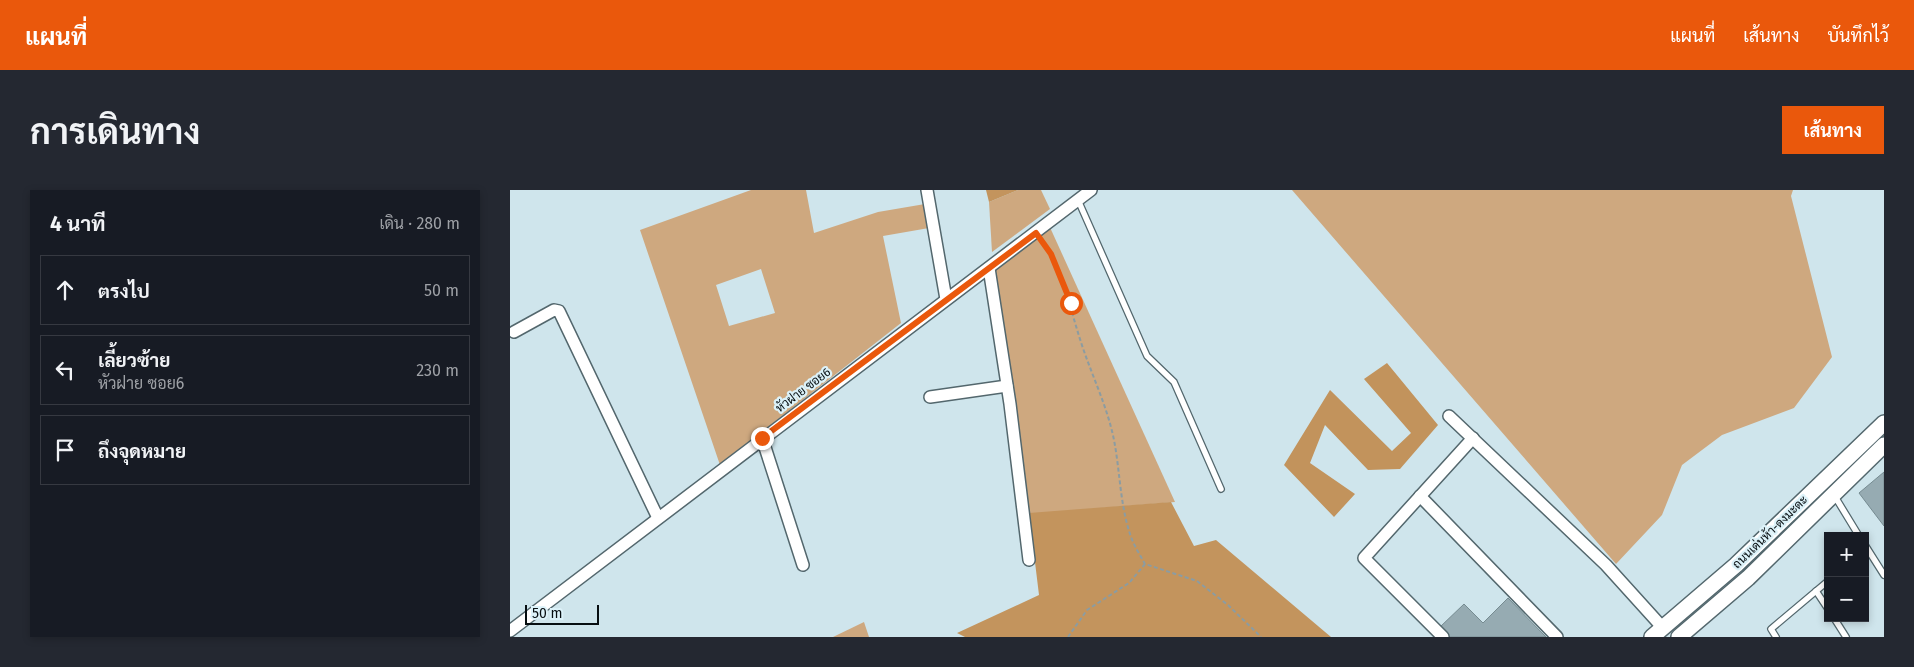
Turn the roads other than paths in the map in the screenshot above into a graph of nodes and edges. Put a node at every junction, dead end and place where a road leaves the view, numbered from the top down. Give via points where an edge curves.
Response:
1 (927, 190) edge
2 (1091, 190) edge
3 (1078, 200) junction
4 (989, 268) junction
5 (946, 299) junction
6 (514, 332) dead end
7 (1007, 386) junction
8 (930, 397) dead end
9 (1449, 416) dead end
10 (1884, 423) edge
11 (762, 438) junction
12 (1473, 438) junction
13 (1884, 445) edge
14 (1221, 489) dead end
15 (1833, 495) junction
16 (1420, 496) junction
17 (658, 518) junction
18 (1857, 532) edge
19 (1869, 552) edge
20 (1029, 560) dead end
21 (803, 566) dead end
22 (1884, 575) edge
23 (1824, 584) edge
24 (1816, 591) junction
25 (1824, 603) edge
26 (1837, 622) edge
27 (510, 630) edge
28 (1657, 633) edge
29 (1443, 637) edge
30 (1557, 637) edge
31 (1678, 637) edge
32 (1776, 637) edge
33 (1846, 637) edge

1 - 5 street
2 - 3 street, หัวฝาย ซอย6
3 - 4 street, หัวฝาย ซอย6
3 - 14 lane via 1147,356 1174,382
4 - 5 street, หัวฝาย ซอย6
4 - 7 street
5 - 11 street, หัวฝาย ซอย6
6 - 17 street via 558,310
7 - 8 street
7 - 20 street
9 - 12 street
10 - 28 main road, ถนนเด่นห้า-ดงมะดะ via 1736,565
11 - 17 street, หัวฝาย ซอย6
11 - 21 street
12 - 16 street
12 - 28 street via 1606,565
13 - 15 main road, ถนนเด่นห้า-ดงมะดะ
15 - 18 lane
15 - 31 main road, ถนนเด่นห้า-ดงมะดะ via 1748,578
16 - 29 street via 1364,558
16 - 30 street
17 - 27 street, หัวฝาย ซอย6
19 - 22 lane
23 - 24 lane
24 - 25 lane
24 - 32 lane via 1771,629
26 - 33 lane

